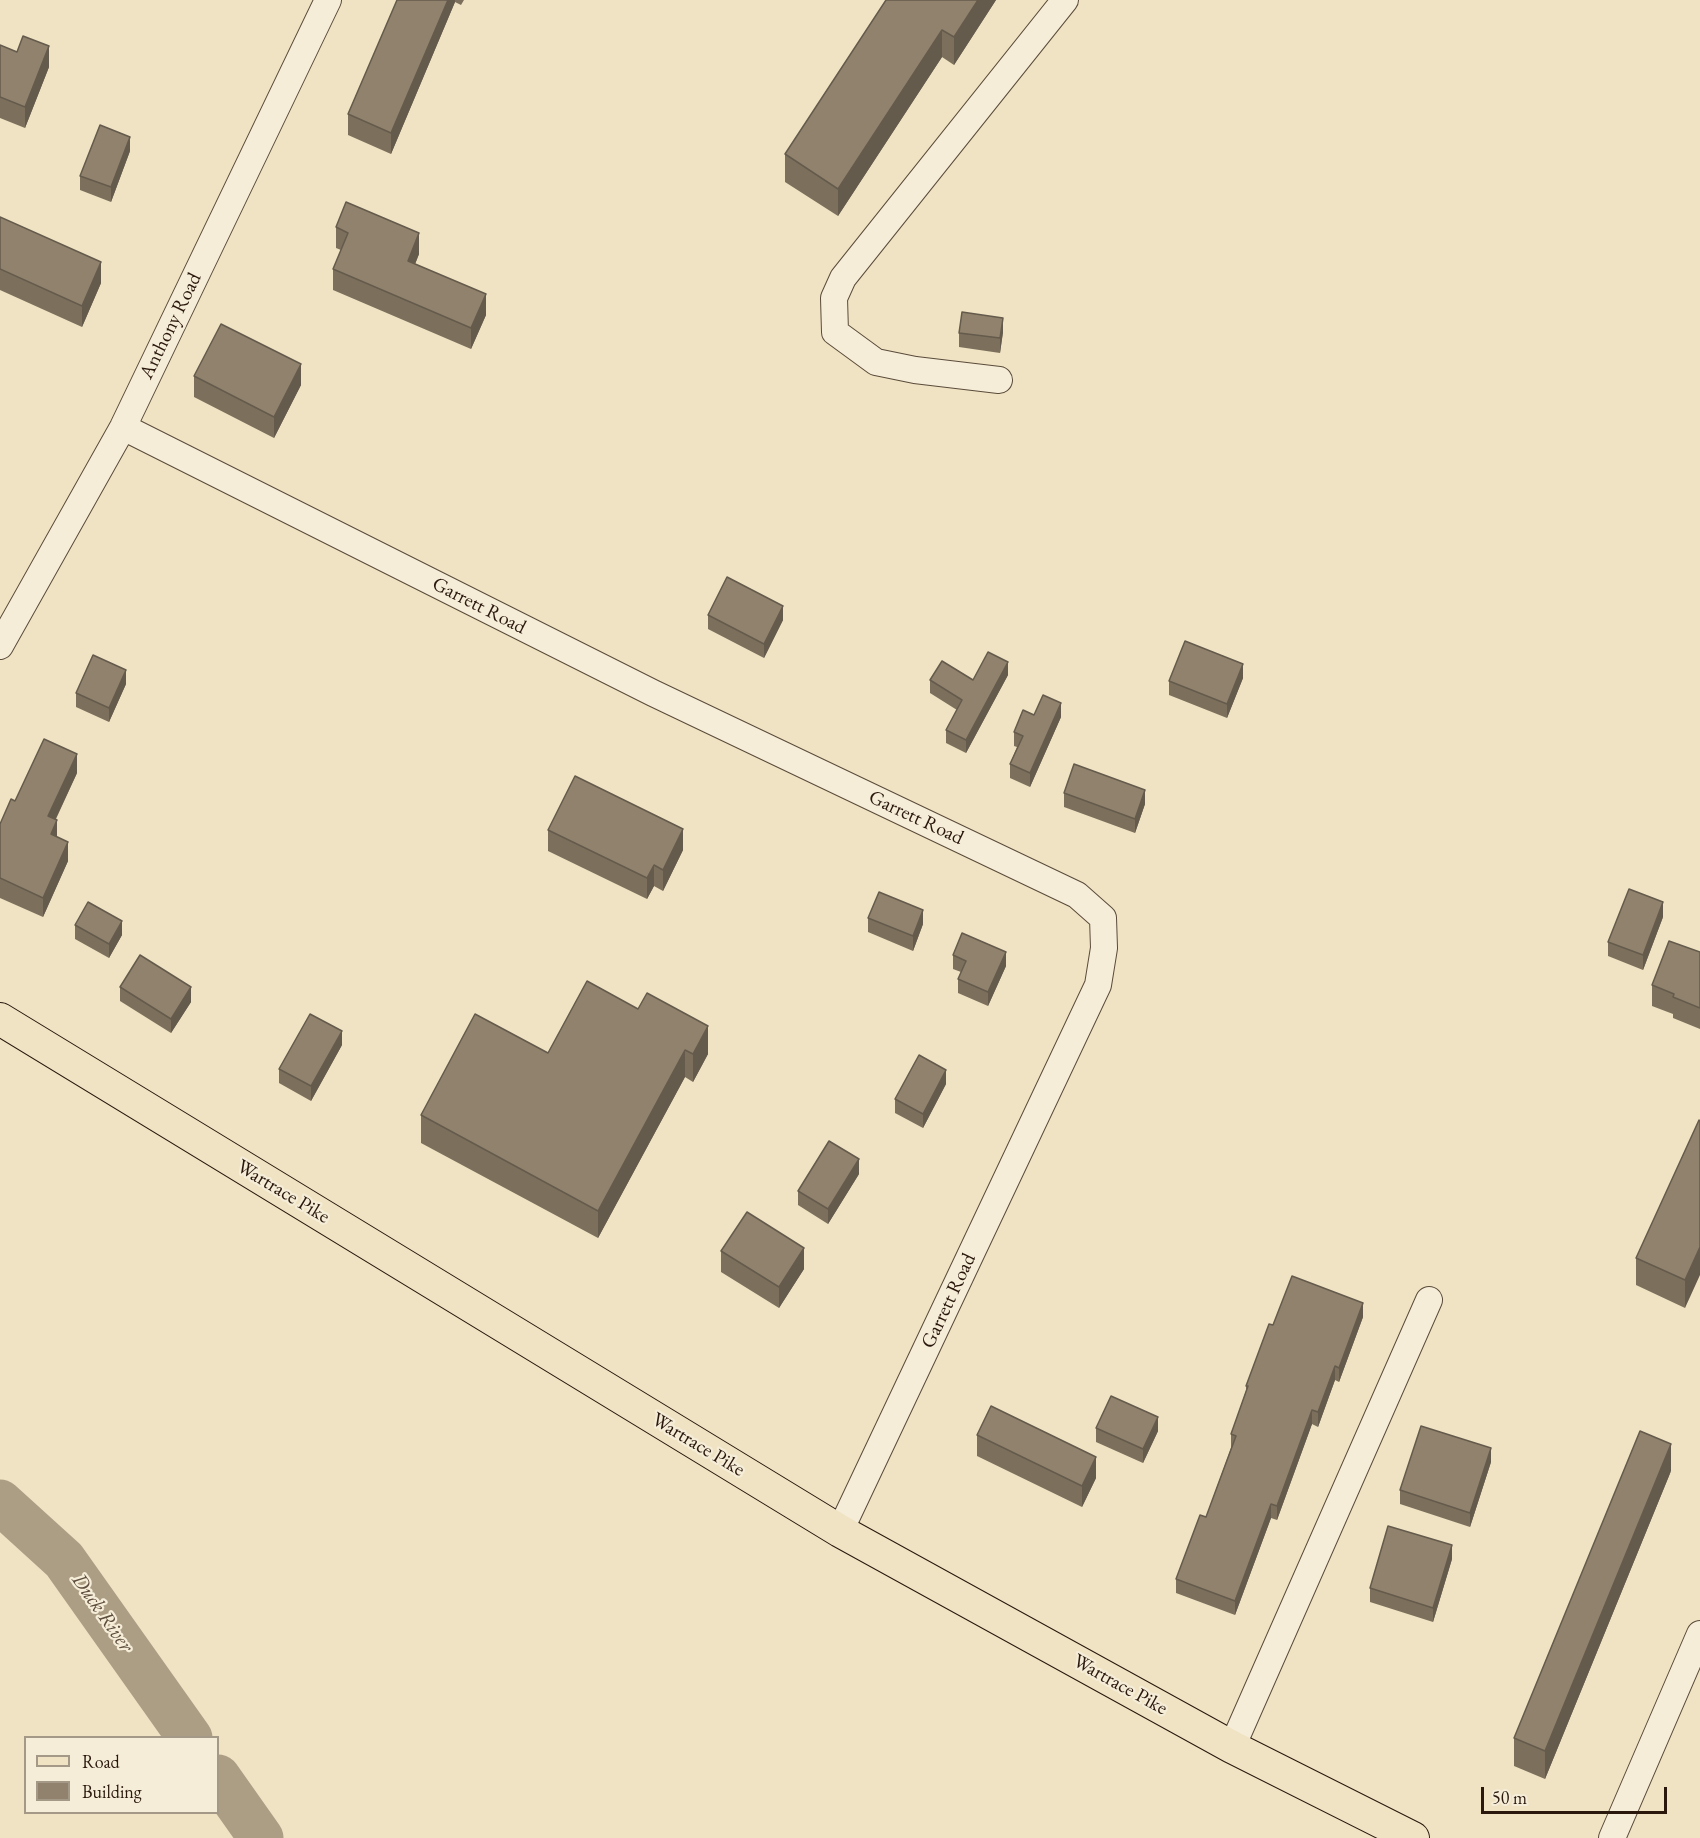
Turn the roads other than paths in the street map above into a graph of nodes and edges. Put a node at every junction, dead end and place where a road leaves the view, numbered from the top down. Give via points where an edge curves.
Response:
1 (328, 0) edge
2 (1065, 0) edge
3 (999, 380) dead end
4 (123, 427) junction
5 (0, 646) edge
6 (0, 1020) edge
7 (1429, 1300) dead end
8 (840, 1531) junction
9 (1700, 1634) edge
10 (1232, 1746) junction
11 (1413, 1838) edge
12 (1612, 1838) edge

1 - 4 street, Anthony Road
2 - 3 street via 843,278 834,298 836,332 876,362
4 - 5 street, Anthony Road
4 - 8 street, Garrett Road via 653,693 1077,895 1103,918 1104,948 1098,985
6 - 8 main road, Wartrace Pike
7 - 10 street
8 - 10 main road, Wartrace Pike
9 - 12 street
10 - 11 main road, Wartrace Pike

